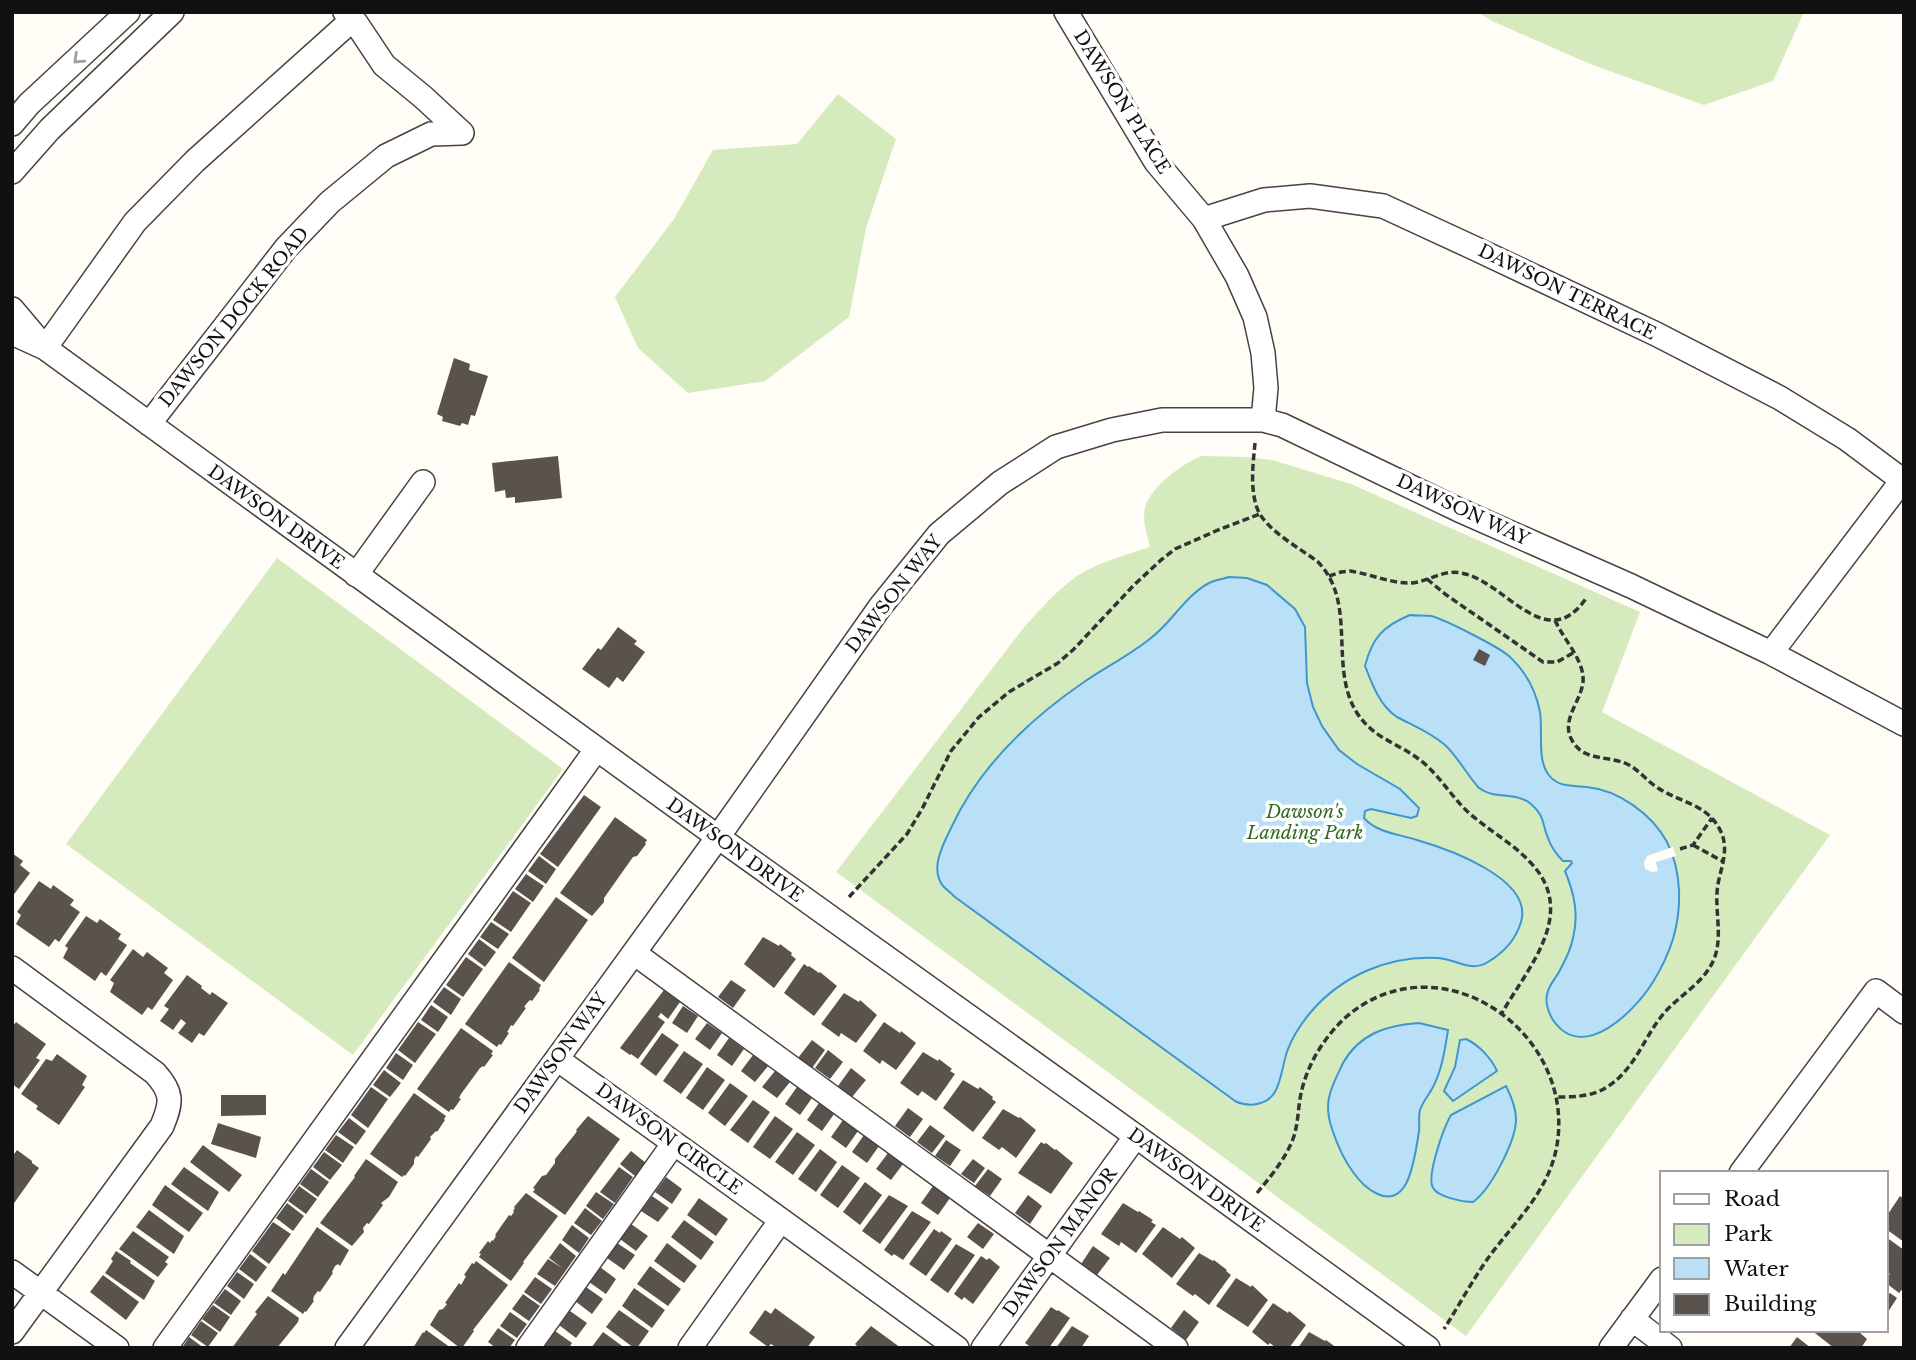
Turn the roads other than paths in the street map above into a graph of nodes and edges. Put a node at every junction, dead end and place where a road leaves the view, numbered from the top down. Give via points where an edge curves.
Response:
1 (128, 12) edge
2 (172, 12) edge
3 (1066, 12) edge
4 (349, 16) edge
5 (12, 124) edge
6 (12, 172) edge
7 (1205, 219) junction
8 (12, 309) edge
9 (12, 332) edge
10 (46, 348) junction
11 (1263, 421) junction
12 (149, 424) junction
13 (1903, 479) edge
14 (423, 482) dead end
15 (356, 575) junction
16 (1771, 653) junction
17 (1904, 724) edge
18 (596, 750) junction
19 (718, 837) junction
20 (634, 953) junction
21 (12, 968) edge
22 (1904, 1012) edge
23 (556, 1059) junction
24 (1136, 1136) junction
25 (674, 1143) junction
26 (1742, 1171) edge
27 (781, 1220) junction
28 (1050, 1256) junction
29 (12, 1272) edge
30 (1660, 1282) edge
31 (41, 1293) junction
32 (1632, 1319) junction
33 (12, 1332) edge
34 (117, 1348) edge
35 (165, 1348) edge
36 (347, 1348) edge
37 (528, 1348) edge
38 (690, 1348) edge
39 (957, 1348) edge
40 (983, 1348) edge
41 (1176, 1348) edge
42 (1428, 1348) edge
43 (1611, 1348) edge
44 (1670, 1348) edge

1 -> 5 street
2 - 6 street
3 - 7 street, DAWSON PLACE via 1156,162
4 - 10 street via 135,222
4 - 12 street, DAWSON DOCK ROAD via 384,65 462,133 432,134 386,156 330,202 286,248
7 - 11 street, DAWSON PLACE via 1255,317 1266,388
7 - 13 street, DAWSON TERRACE via 1264,200 1310,197 1383,206 1656,334 1780,398
8 - 10 street, DAWSON DRIVE
9 - 10 street, DAWSON DRIVE
10 - 12 street, DAWSON DRIVE
11 - 16 street, DAWSON WAY via 1282,425
11 - 19 street, DAWSON WAY via 1162,420 1112,430 1056,447 1000,482 939,534 880,607
12 - 15 street, DAWSON DRIVE
13 - 16 street
14 - 15 street
15 - 18 street, DAWSON DRIVE
16 - 17 street, DAWSON WAY
18 - 19 street, DAWSON DRIVE
18 - 35 street
19 - 20 street, DAWSON WAY
19 - 24 street, DAWSON DRIVE
20 - 23 street, DAWSON WAY
20 - 28 street
21 - 31 street via 155,1073 171,1099 162,1126
22 - 26 street via 1876,992
23 - 25 street, DAWSON CIRCLE
23 - 36 street, DAWSON WAY
24 - 28 street, DAWSON MANOR
24 - 42 street, DAWSON DRIVE
25 - 27 street, DAWSON CIRCLE
25 - 37 street
27 - 38 street
27 - 39 street, DAWSON CIRCLE
28 - 40 street, DAWSON MANOR
28 - 41 street
29 - 31 street
30 - 32 street
31 - 33 street
31 - 34 street
32 - 43 street
32 - 44 street

